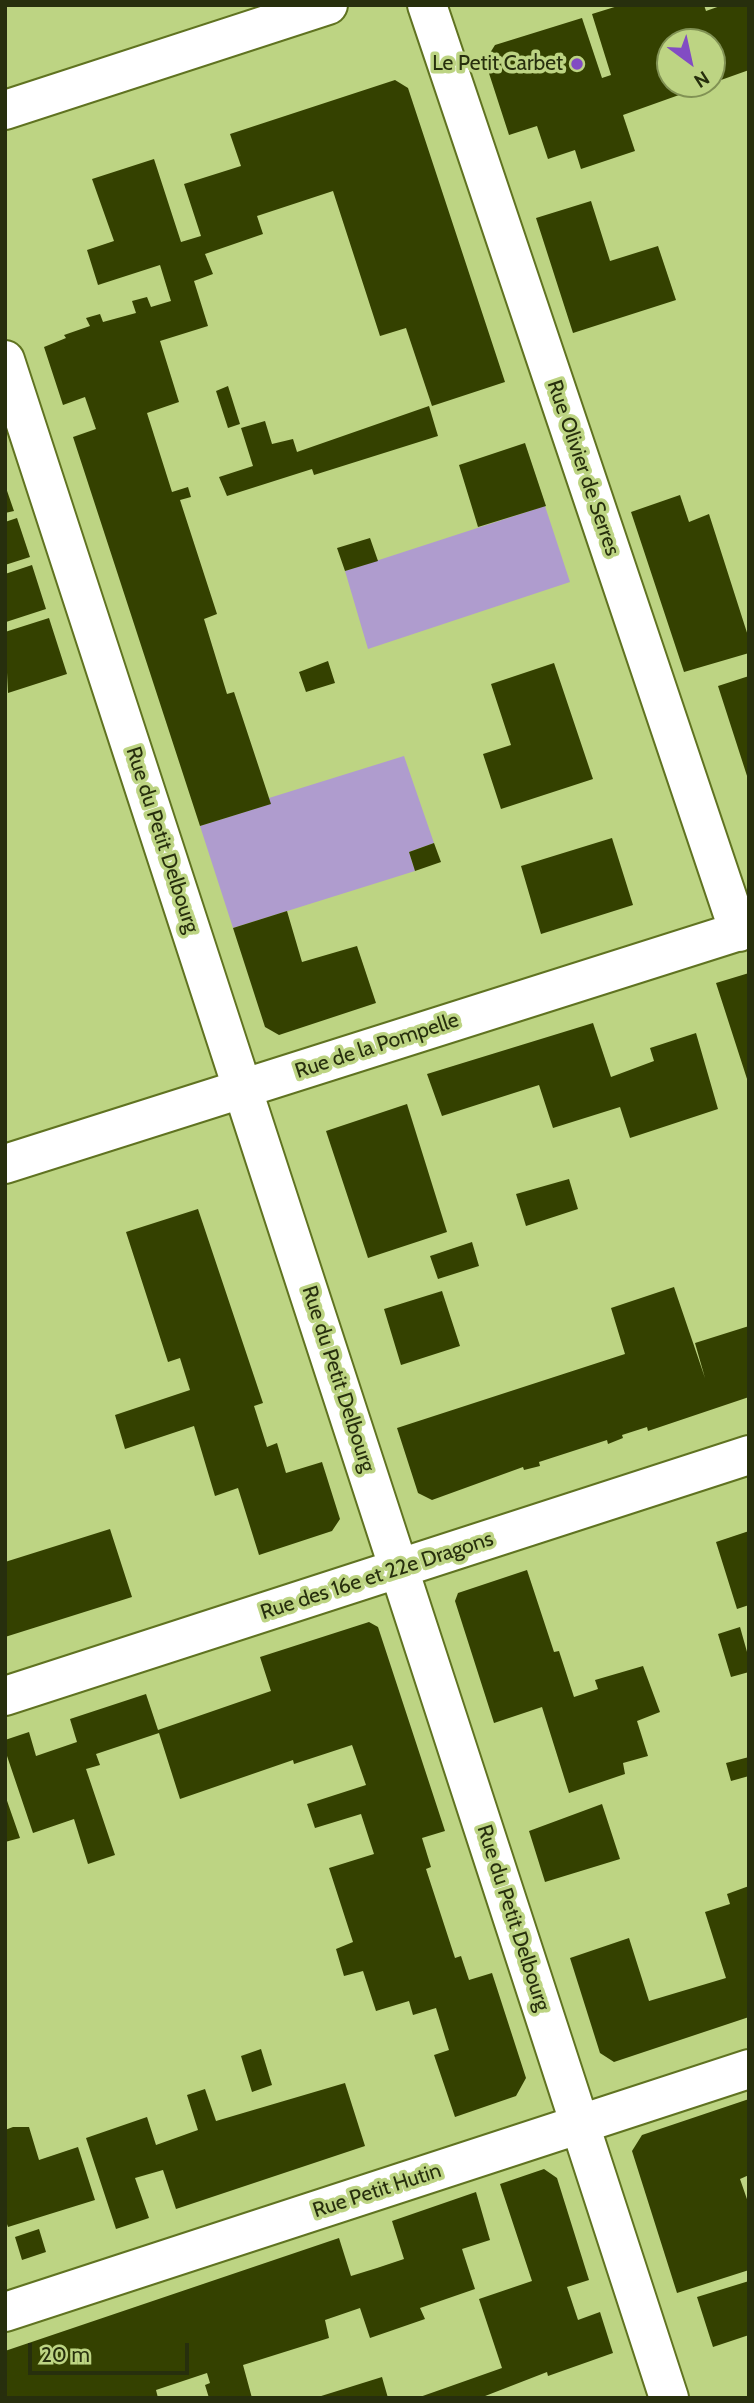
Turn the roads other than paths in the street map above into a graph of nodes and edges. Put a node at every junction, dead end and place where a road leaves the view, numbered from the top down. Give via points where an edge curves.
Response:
1 (328, 5) edge
2 (426, 5) edge
3 (5, 110) edge
4 (5, 360) edge
5 (744, 930) edge
6 (243, 1089) junction
7 (5, 1164) edge
8 (749, 1455) edge
9 (399, 1569) junction
10 (5, 1696) edge
11 (749, 2069) edge
12 (580, 2125) junction
13 (5, 2312) edge
14 (669, 2398) edge

1 - 3 street
2 - 5 street, Rue Olivier de Serres
4 - 6 street, Rue du Petit Delbourg
5 - 6 street, Rue de la Pompelle
6 - 7 street, Rue de la Pompelle
6 - 9 street, Rue du Petit Delbourg
8 - 9 street, Rue des 16e et 22e Dragons
9 - 10 street, Rue des 16e et 22e Dragons
9 - 12 street, Rue du Petit Delbourg
11 - 12 street, Rue Petit Hutin
12 - 13 street, Rue Petit Hutin
12 - 14 street, Rue du Petit Delbourg

